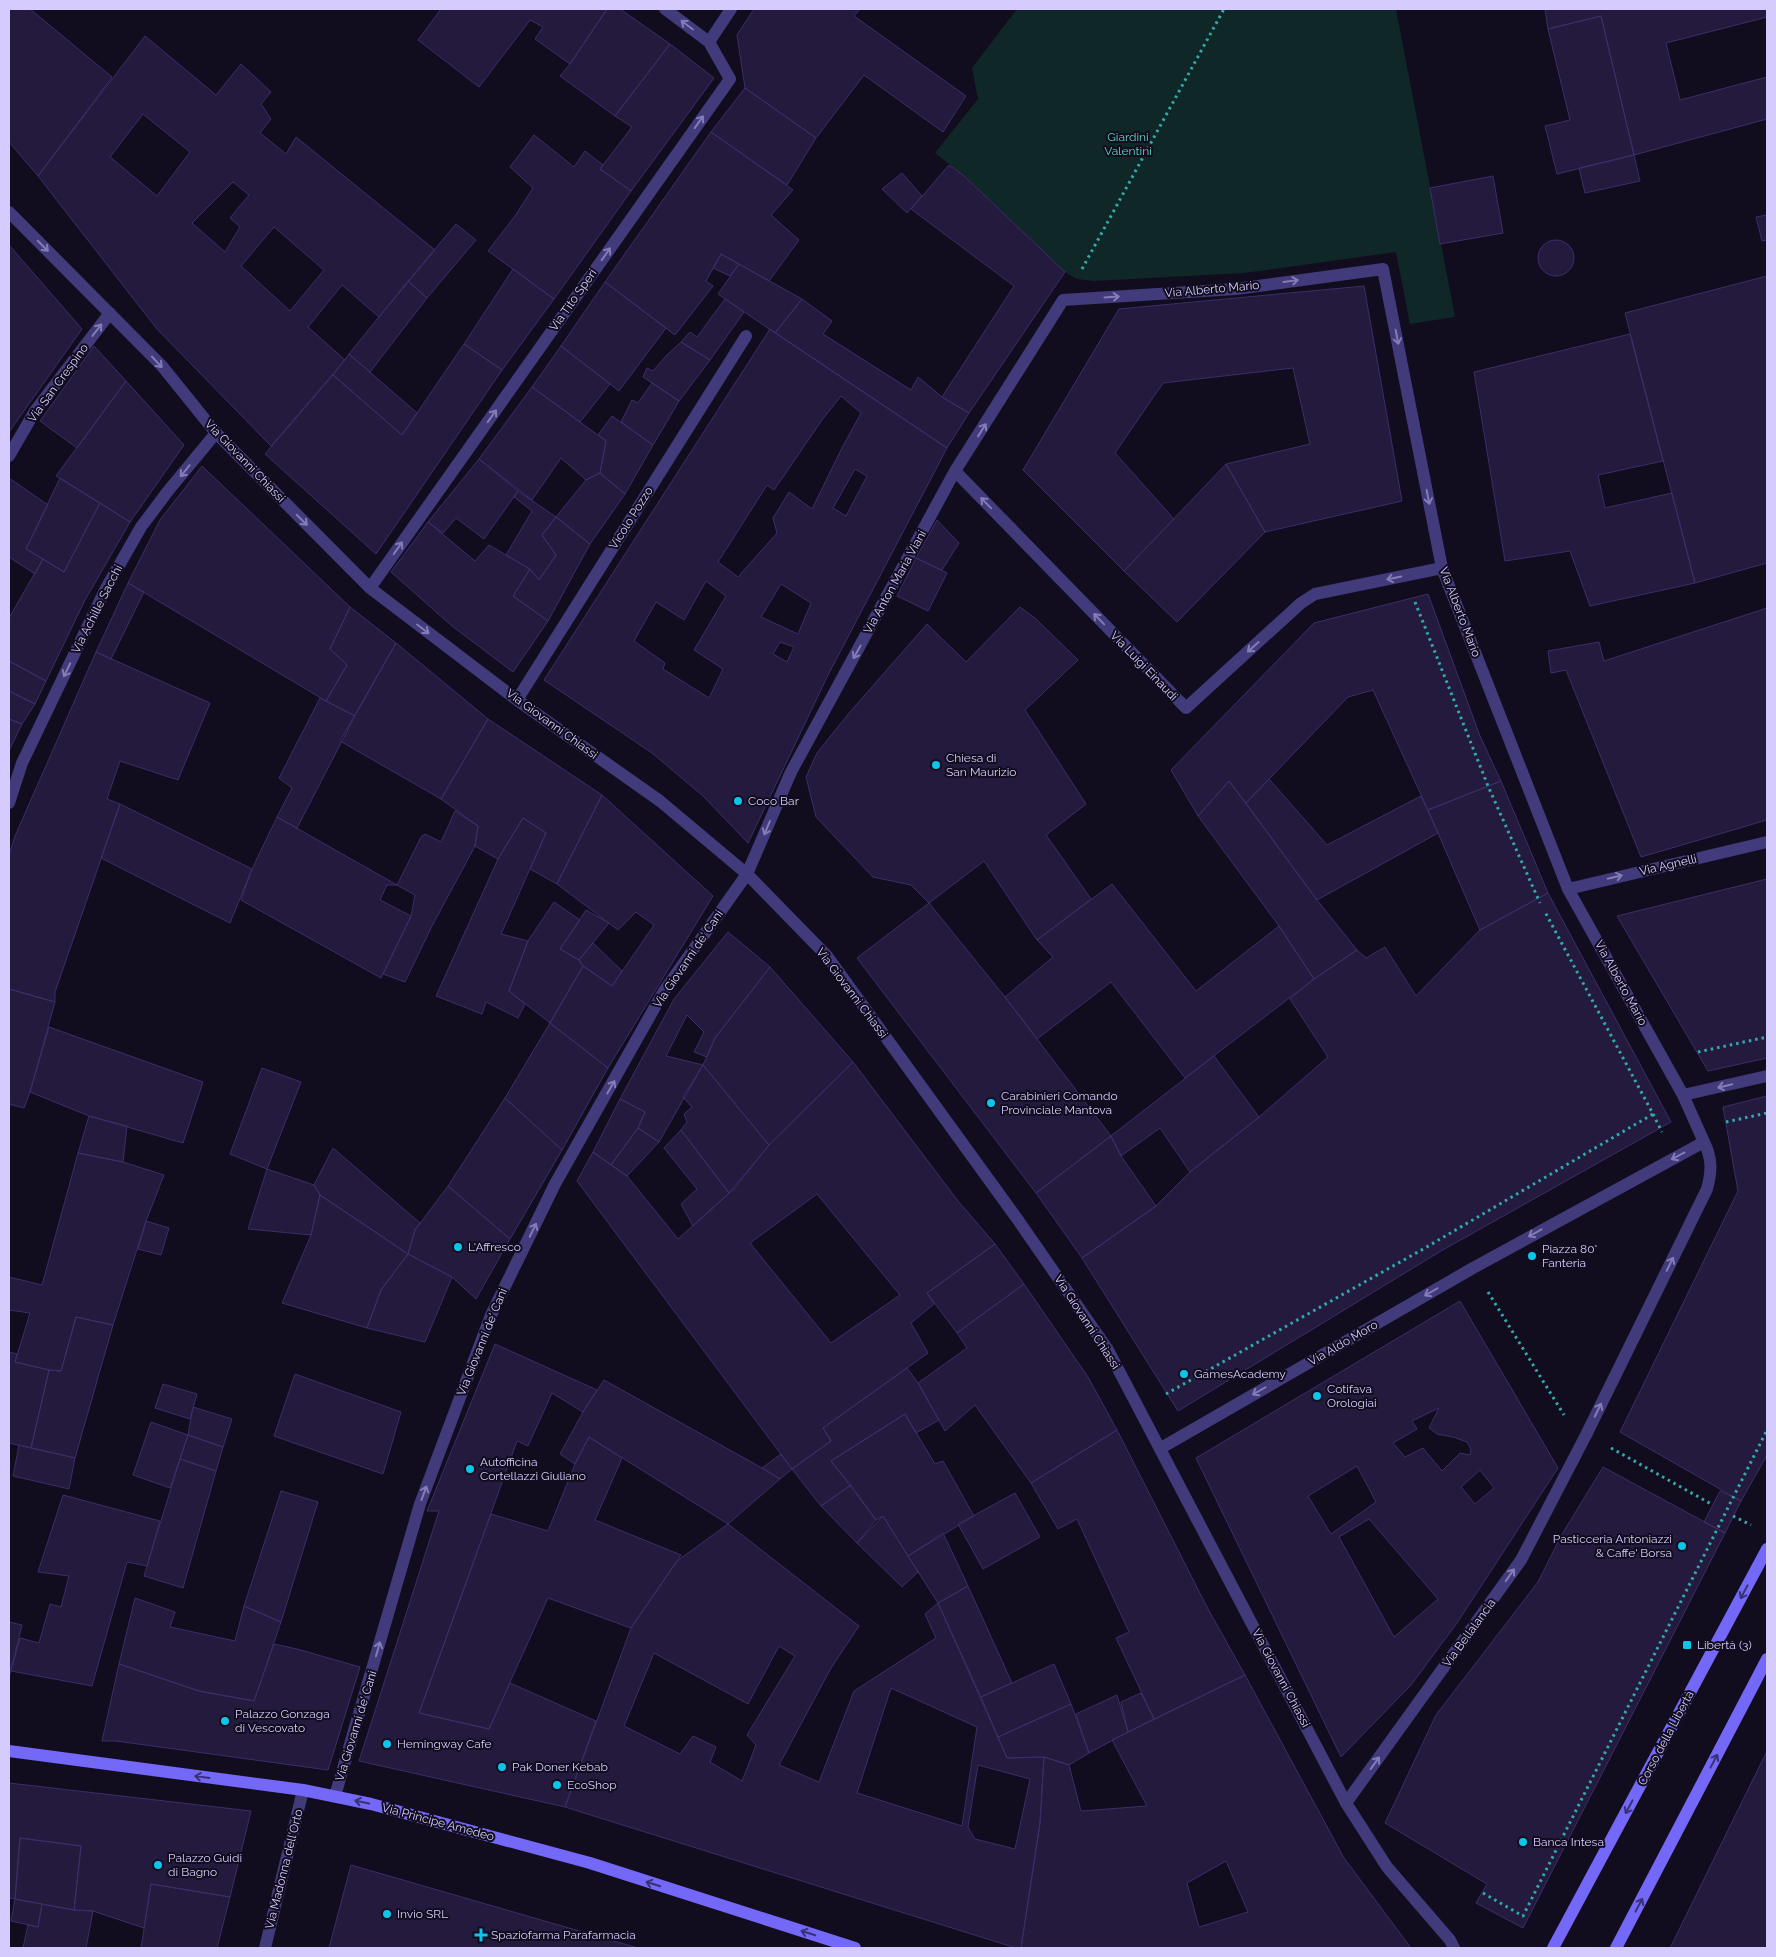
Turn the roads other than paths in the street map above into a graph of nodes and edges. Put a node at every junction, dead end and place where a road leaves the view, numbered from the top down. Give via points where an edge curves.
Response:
1 (664, 9) edge
2 (731, 9) edge
3 (709, 42) junction
4 (9, 212) edge
5 (1063, 300) joint
6 (110, 313) junction
7 (746, 336) dead end
8 (216, 433) junction
9 (9, 456) edge
10 (955, 471) junction
11 (1442, 568) junction
12 (370, 588) junction
13 (517, 700) junction
14 (9, 803) edge
15 (1767, 842) edge
16 (746, 874) junction
17 (1568, 889) junction
18 (1767, 1076) edge
19 (1684, 1095) junction
20 (1704, 1142) junction
21 (1161, 1448) junction
22 (1767, 1549) edge
23 (1767, 1659) edge
24 (9, 1751) edge
25 (303, 1790) junction
26 (334, 1796) junction
27 (1346, 1803) junction
28 (1452, 1944) edge
29 (265, 1948) edge
30 (855, 1948) edge
31 (1553, 1948) edge
32 (1616, 1948) edge

3 -> 1 street
2 - 3 street
12 -> 3 street, Via Tito Speri via 730,79
4 -> 6 street, Via Giovanni Chiassi
10 -> 5 street, Via Anton Maria Viani
5 -> 11 street, Via Alberto Mario via 1236,289 1383,269
6 -> 8 street, Via Giovanni Chiassi via 162,366
9 -> 6 street, Via San Crespino via 35,411
7 - 13 street, Vicolo Pozzo
8 -> 12 street, Via Giovanni Chiassi
8 -> 14 street, Via Achille Sacchi via 141,527 105,590 22,763
11 -> 10 street, Via Luigi Einaudi via 1315,594 1301,602 1186,708
10 -> 16 street, Via Anton Maria Viani via 792,772
11 - 17 street, Via Alberto Mario
12 -> 13 street, Via Giovanni Chiassi
13 - 16 street, Via Giovanni Chiassi via 660,801
17 -> 15 street, Via Agnelli
16 - 21 street, Via Giovanni Chiassi via 827,956 1108,1350
26 -> 16 street, Via Giovanni de' Cani via 420,1504 491,1315 555,1184 664,991
17 - 19 street, Via Alberto Mario
18 -> 19 street
19 - 20 street, Via Alberto Mario
20 -> 21 street, Via Aldo Moro via 1473,1268
27 -> 20 street, Via Bellalancia via 1520,1560 1707,1188 1711,1166
21 - 27 street, Via Giovanni Chiassi
22 -> 31 street, Corso della Libertà
32 -> 23 street
25 -> 24 street, Via Principe Amedeo
25 - 26 street, Via Principe Amedeo
25 - 29 street, Via Madonna dell'Orto
30 -> 26 street, Via Principe Amedeo via 590,1864
27 - 28 street, Via Giovanni Chiassi via 1387,1867

